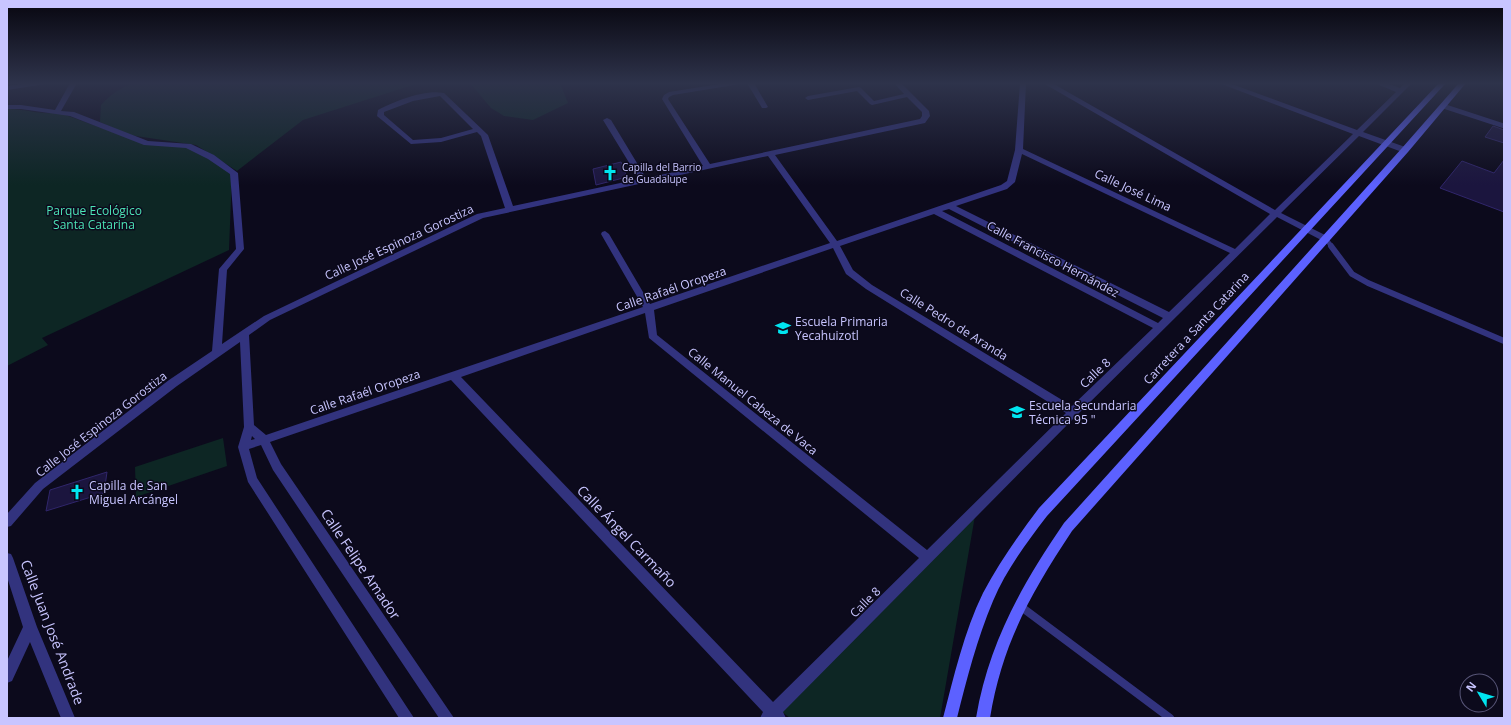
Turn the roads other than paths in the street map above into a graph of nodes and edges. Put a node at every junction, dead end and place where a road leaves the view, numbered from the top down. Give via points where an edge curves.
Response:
1 (78, 117) edge
2 (382, 117) edge
3 (464, 117) edge
4 (676, 117) edge
5 (925, 117) edge
6 (1021, 117) edge
7 (1106, 117) edge
8 (1314, 117) edge
9 (1374, 117) edge
10 (1411, 117) edge
11 (1434, 117) edge
12 (1476, 117) edge
13 (607, 120) dead end
14 (1504, 126) edge
15 (477, 130) junction
16 (1358, 133) junction
17 (1387, 143) junction
18 (1019, 150) junction
19 (1405, 150) junction
20 (770, 154) junction
21 (708, 168) junction
22 (644, 181) junction
23 (950, 206) junction
24 (510, 210) junction
25 (935, 211) junction
26 (1275, 213) junction
27 (1307, 229) junction
28 (605, 234) dead end
29 (1326, 239) junction
30 (836, 244) junction
31 (1236, 253) junction
32 (649, 310) junction
33 (1170, 317) junction
34 (1160, 328) junction
35 (244, 334) junction
36 (1504, 341) edge
37 (217, 352) junction
38 (453, 375) junction
39 (1073, 412) junction
40 (250, 427) junction
41 (263, 439) junction
42 (243, 446) junction
43 (7, 522) edge
44 (7, 558) edge
45 (928, 558) junction
46 (1020, 606) junction
47 (30, 627) junction
48 (7, 676) edge
49 (773, 716) edge
50 (68, 718) edge
51 (408, 718) edge
52 (447, 718) edge
53 (950, 718) edge
54 (983, 718) edge
55 (1170, 718) edge

1 - 37 street via 147,143 188,146 211,157 234,173 240,249 223,269
2 - 15 street via 411,142 441,140
3 - 15 street
4 - 21 street
5 - 20 street, Calle José Espinoza Gorostiza via 922,121
6 - 18 street, Calle Rafaél Oropeza
7 - 26 street
8 - 16 street
9 - 16 street, Calle 8
10 - 17 main road, Carretera a Santa Catarina
11 - 19 main road
12 - 14 lane
13 - 22 street
15 - 24 street via 484,135
16 - 17 street
16 - 26 street, Calle 8
17 - 19 street
17 - 27 main road, Carretera a Santa Catarina
18 - 23 street, Calle Rafaél Oropeza via 1011,182 1004,188
18 - 31 street, Calle José Lima
19 - 29 main road
20 - 21 street, Calle José Espinoza Gorostiza
20 - 30 street, Calle Pedro de Aranda
21 - 22 street, Calle José Espinoza Gorostiza
22 - 24 street, Calle José Espinoza Gorostiza
23 - 25 street, Calle Rafaél Oropeza
23 - 33 street, Calle Francisco Hernández
24 - 35 street, Calle José Espinoza Gorostiza via 480,216 267,318
25 - 30 street, Calle Rafaél Oropeza
25 - 34 street, Calle Francisco Hernández
26 - 27 street
26 - 31 street, Calle 8
27 - 29 street
27 - 53 main road, Carretera a Santa Catarina via 1039,517 1014,551 988,597 968,649
28 - 32 street, Calle Manuel Cabeza de Vaca
29 - 36 lane via 1352,274
29 - 46 main road via 1068,528 1041,567
30 - 32 street, Calle Rafaél Oropeza
30 - 39 street, Calle Pedro de Aranda via 849,272 869,287
31 - 33 street, Calle 8
32 - 38 street, Calle Rafaél Oropeza
32 - 45 street, Calle Manuel Cabeza de Vaca via 652,336
33 - 34 street, Calle 8
34 - 39 street, Calle 8
35 - 37 street, Calle José Espinoza Gorostiza
35 - 40 street
37 - 43 street, Calle José Espinoza Gorostiza via 39,486
38 - 41 street, Calle Rafaél Oropeza
38 - 49 street, Calle Ángel Carmaño
39 - 45 street, Calle 8
40 - 41 street, Calle Felipe Amador
40 - 42 street
41 - 42 street, Calle Rafaél Oropeza
41 - 52 street, Calle Felipe Amador via 277,467
42 - 51 street via 252,479
44 - 47 street, Calle Juan José Andrade
45 - 49 street, Calle 8
46 - 54 main road via 996,660
46 - 55 lane
47 - 48 street
47 - 50 street, Calle Juan José Andrade

